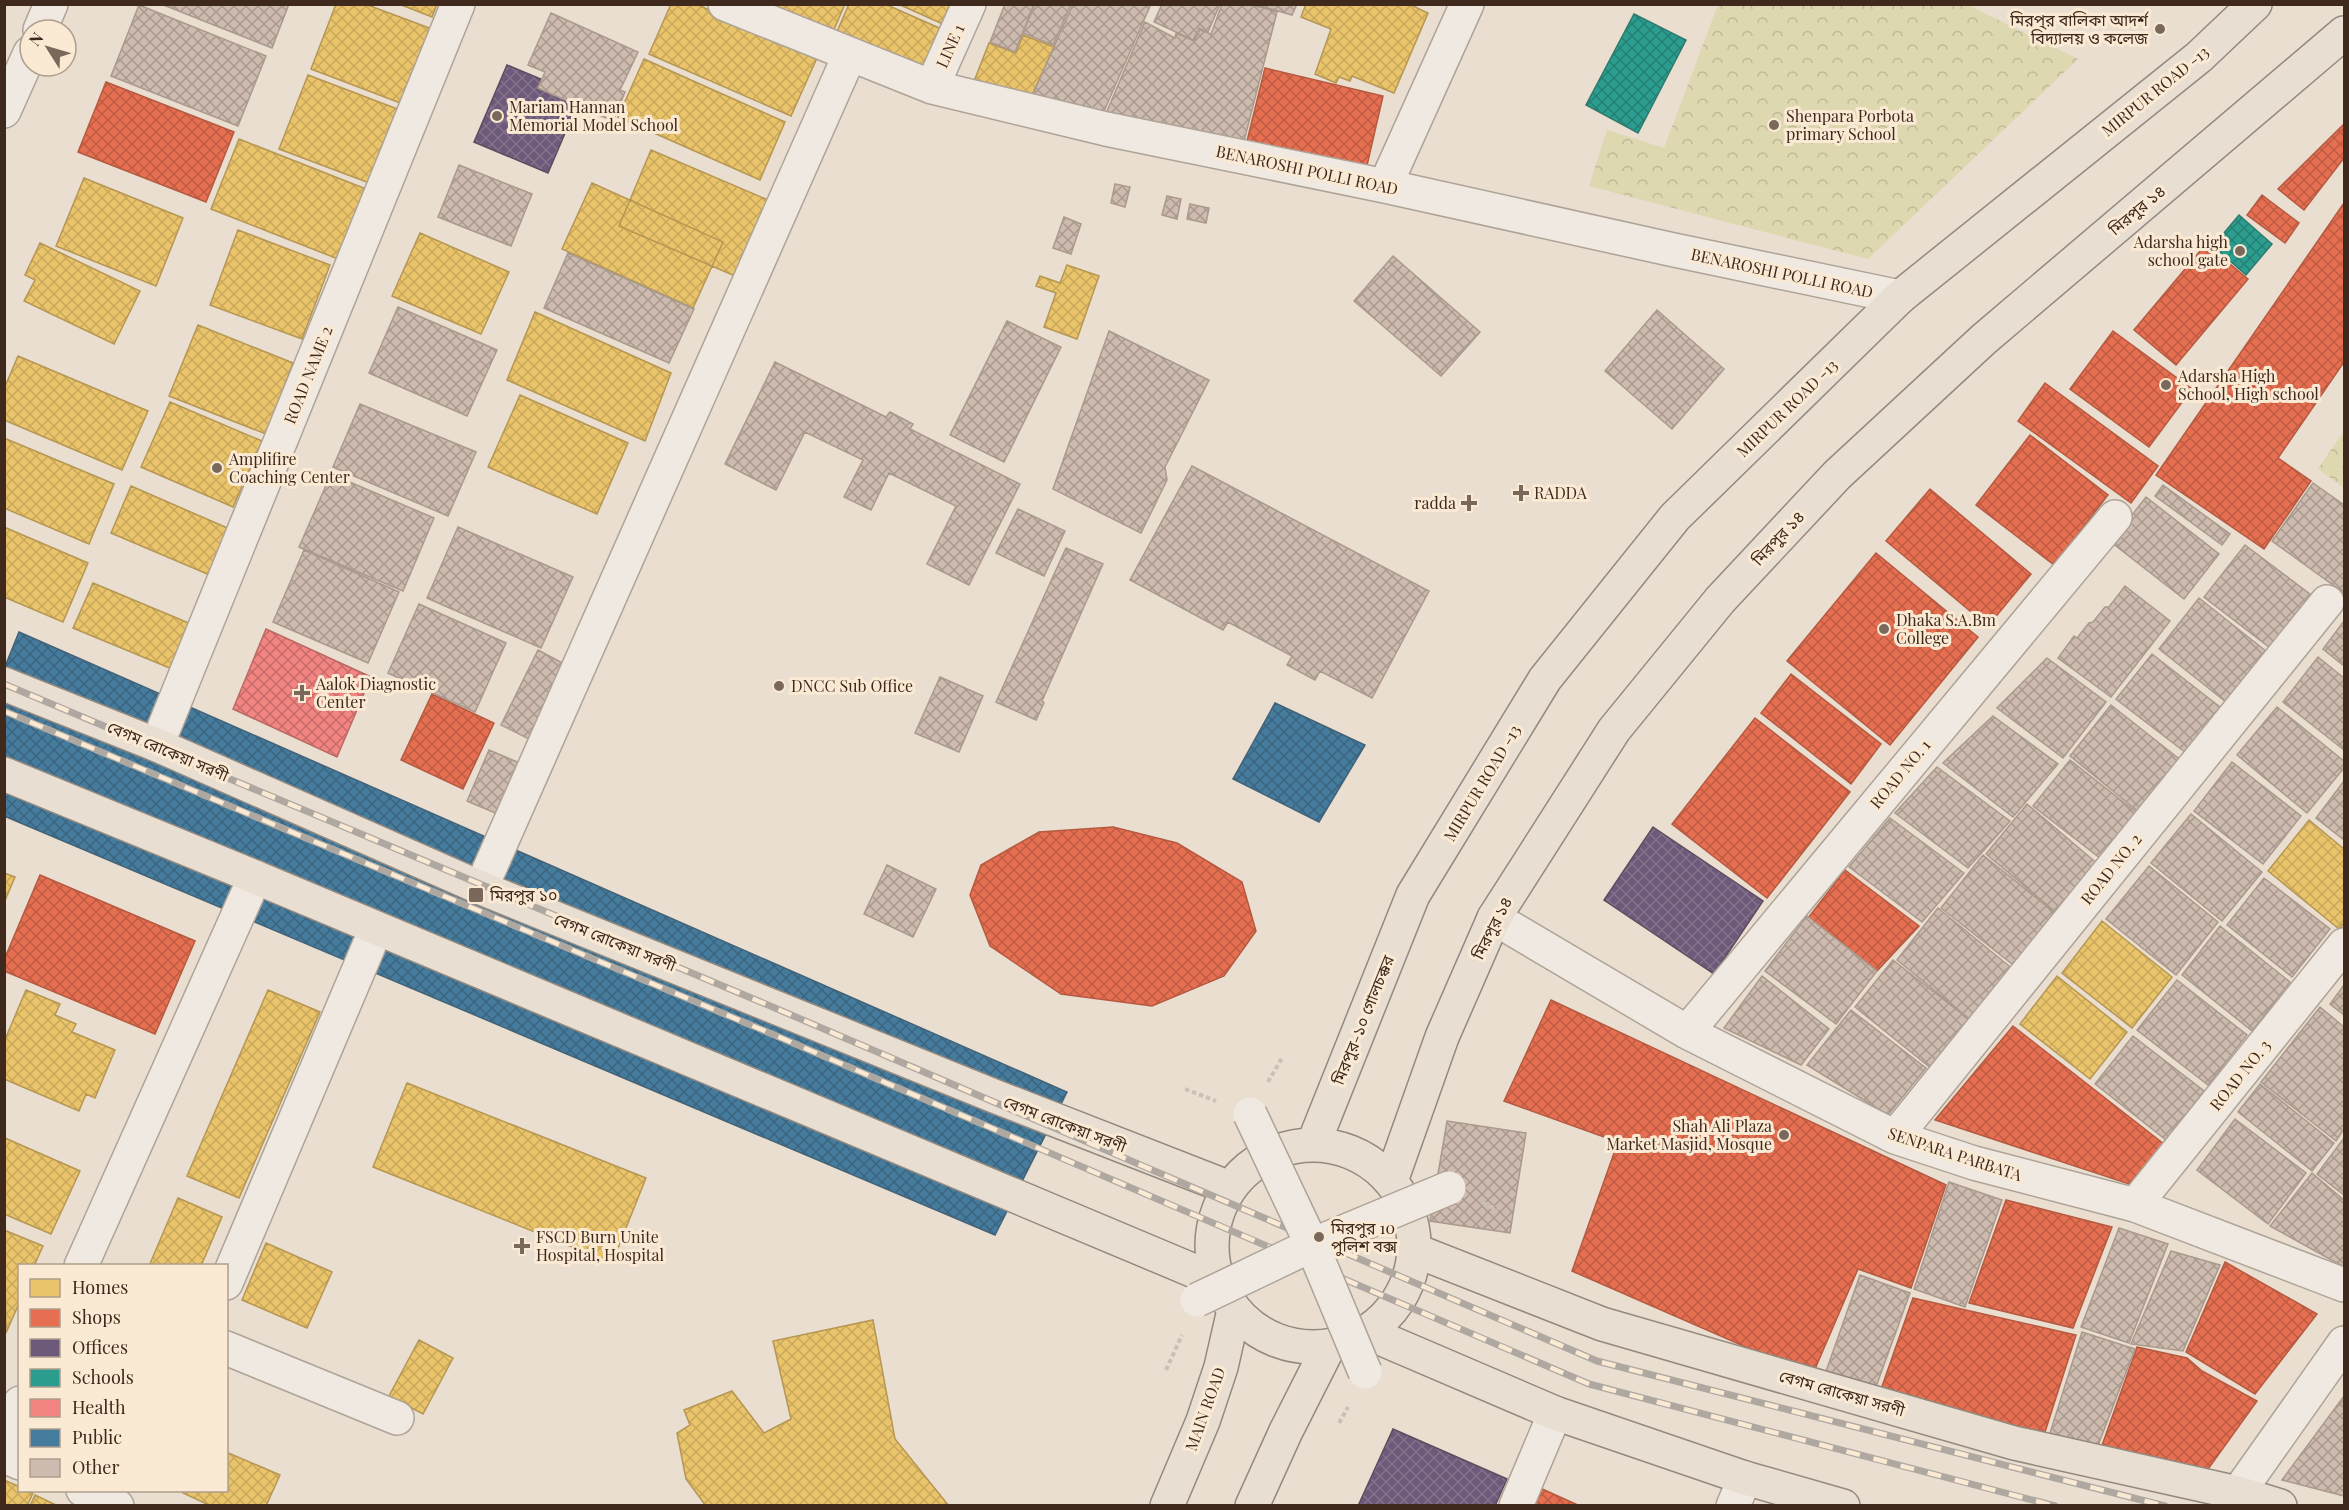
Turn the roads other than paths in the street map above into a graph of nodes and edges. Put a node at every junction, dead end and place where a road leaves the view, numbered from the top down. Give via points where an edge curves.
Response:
1 (51, 4) edge
2 (458, 4) edge
3 (725, 4) edge
4 (969, 4) edge
5 (1467, 4) edge
6 (2255, 4) edge
7 (45, 18) edge
8 (2344, 33) edge
9 (850, 54) junction
10 (19, 78) edge
11 (932, 87) junction
12 (4, 111) edge
13 (1385, 186) junction
14 (1900, 297) junction
15 (2115, 518) dead end
16 (2327, 602) dead end
17 (4, 684) edge
18 (157, 745) junction
19 (4, 774) edge
20 (255, 877) junction
21 (481, 888) junction
22 (1413, 895) joint
23 (1494, 918) junction
24 (376, 929) junction
25 (2344, 945) edge
26 (1687, 1032) junction
27 (1250, 1114) dead end
28 (1895, 1137) junction
29 (1313, 1145) junction
30 (1391, 1181) junction
31 (1230, 1188) junction
32 (1449, 1188) dead end
33 (2135, 1205) junction
34 (1312, 1245) junction
35 (1414, 1250) junction
36 (82, 1264) edge
37 (228, 1278) edge
38 (2344, 1284) edge
39 (1207, 1290) junction
40 (1234, 1310) junction
41 (1366, 1332) junction
42 (2344, 1343) edge
43 (1329, 1346) junction
44 (228, 1349) edge
45 (1365, 1372) dead end
46 (18, 1407) edge
47 (1555, 1413) junction
48 (397, 1418) dead end
49 (4, 1435) edge
50 (4, 1456) edge
51 (18, 1462) edge
52 (85, 1492) edge
53 (1739, 1492) edge
54 (2238, 1493) junction
55 (117, 1506) edge
56 (1167, 1506) edge
57 (1252, 1506) edge
58 (1516, 1506) edge
59 (1843, 1506) edge
60 (2280, 1506) edge

1 - 7 street
2 - 18 street, ROAD NAME 2
3 - 9 street, BENAROSHI POLLI ROAD
4 - 11 street, LINE 1
5 - 13 street
6 - 14 main road, MIRPUR ROAD -13 via 2199,57
8 - 23 main road, মিরপুর ১৪ via 1984,339 1837,475 1720,600 1614,730
9 - 11 street, BENAROSHI POLLI ROAD
9 - 21 street
10 - 12 street
11 - 13 street, BENAROSHI POLLI ROAD via 1106,129
13 - 14 street, BENAROSHI POLLI ROAD
14 - 22 main road, MIRPUR ROAD -13 via 1675,517 1545,679
15 - 26 street, ROAD NO. 1
16 - 28 street, ROAD NO. 2
17 - 18 main road, বেগম রোকেয়া সরণী
18 - 21 main road, বেগম রোকেয়া সরণী
19 - 20 main road
20 - 24 main road
20 - 36 street
21 - 31 main road, বেগম রোকেয়া সরণী
22 - 29 main road, মিরপুর-১০ গোলচক্কর
23 - 26 street, SENPARA PARBATA
23 - 30 main road, মিরপুর ১৪ via 1442,1037
24 - 37 street
24 - 39 main road
25 - 33 street, ROAD NO. 3
26 - 28 street, SENPARA PARBATA
27 - 34 street, bridge
28 - 33 street, SENPARA PARBATA via 1974,1163
29 - 30 main road via 1342,1149 1369,1161
29 - 31 main road via 1281,1149 1253,1165
30 - 35 main road via 1412,1225
31 - 39 main road via 1216,1217
32 - 34 street, bridge
33 - 38 street, SENPARA PARBATA
34 - 39 street, bridge
34 - 45 street, bridge
35 - 41 main road via 1410,1274 1400,1297 1386,1316
35 - 54 main road, বেগম রোকেয়া সরণী via 1602,1324 2014,1443
39 - 40 main road
40 - 43 main road via 1261,1333 1293,1346
40 - 56 main road, MAIN ROAD via 1203,1421
41 - 43 main road
41 - 47 main road
42 - 54 street
43 - 57 main road
44 - 48 street
46 - 49 street
47 - 53 main road
47 - 58 street
50 - 51 street
52 - 55 street
53 - 59 main road
54 - 60 main road, বেগম রোকেয়া সরণী

